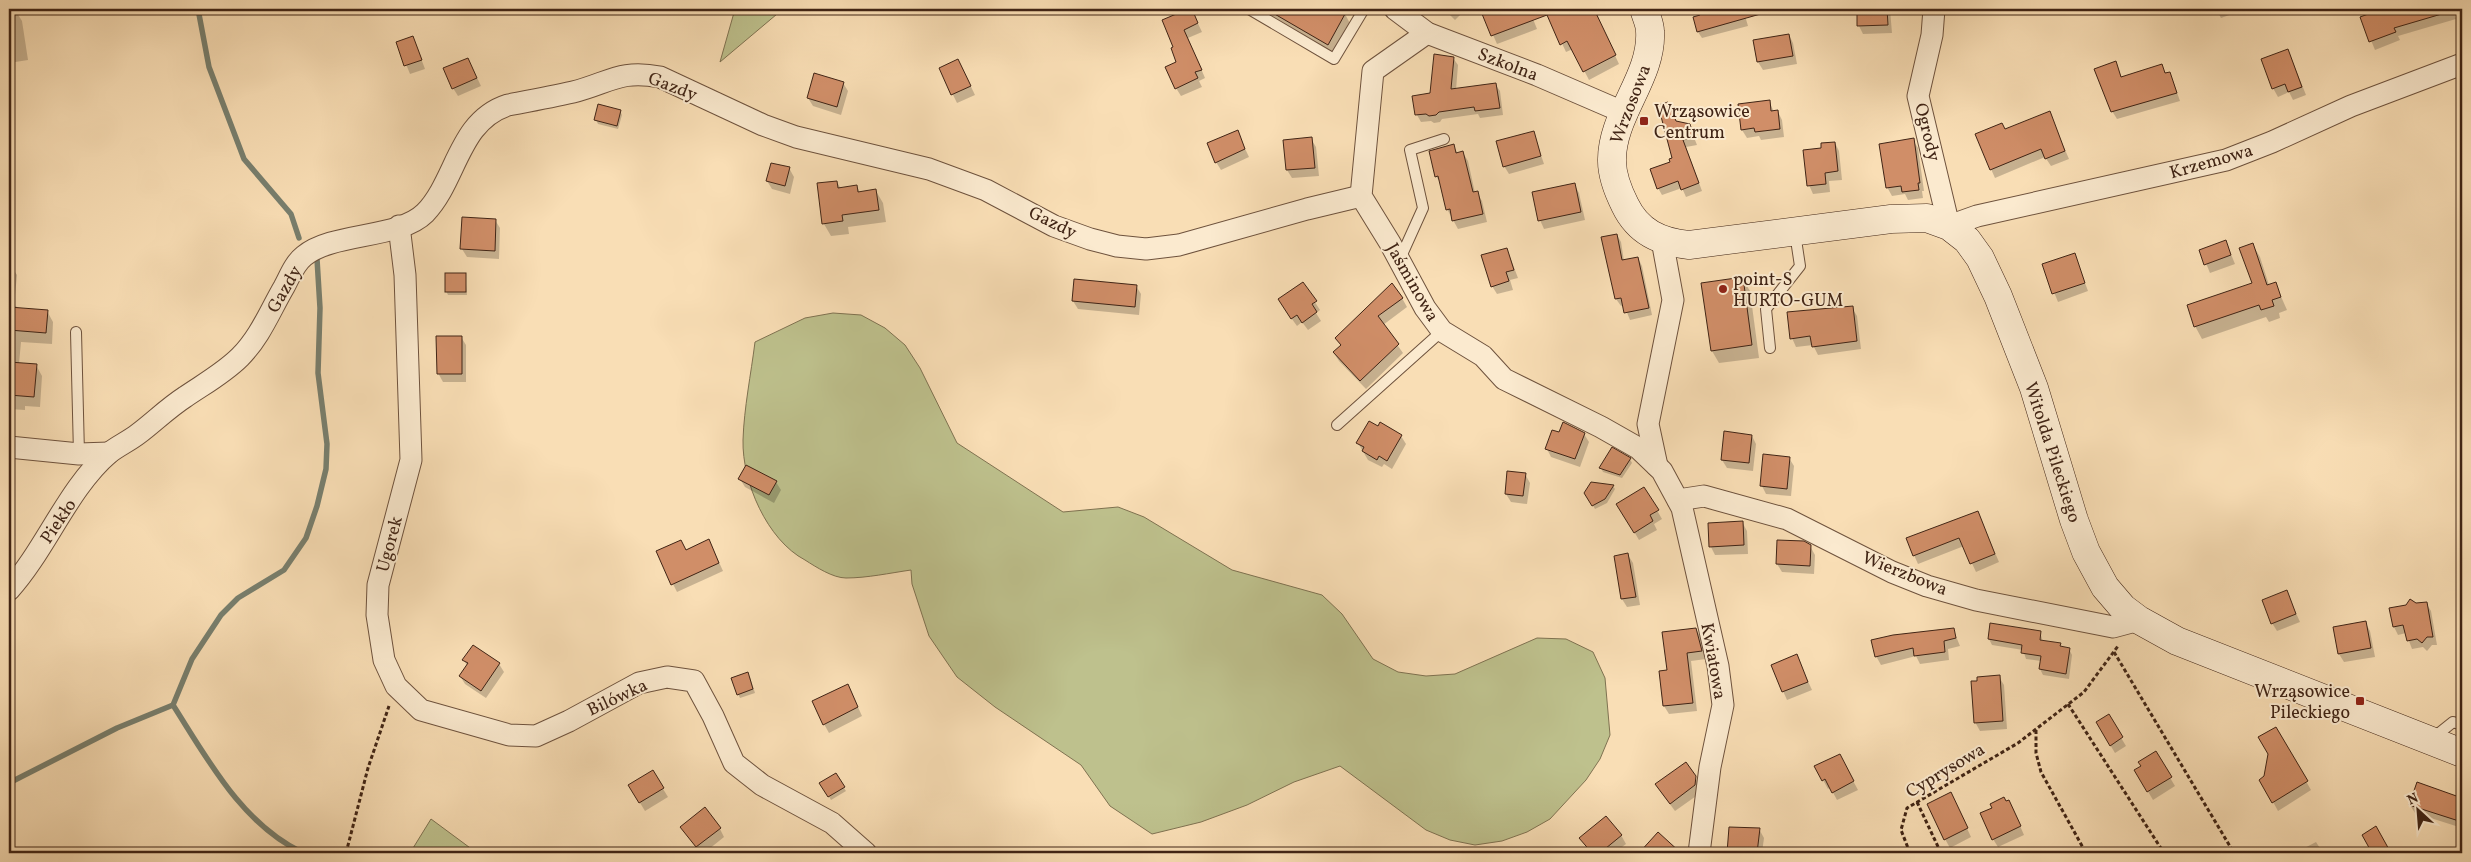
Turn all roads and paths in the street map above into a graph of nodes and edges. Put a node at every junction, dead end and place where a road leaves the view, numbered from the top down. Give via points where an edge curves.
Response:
1 (1249, 9) edge
2 (1364, 9) edge
3 (1395, 9) edge
4 (1644, 9) edge
5 (1934, 9) edge
6 (1427, 33) junction
7 (2462, 64) edge
8 (1625, 113) junction
9 (1444, 139) dead end
10 (1361, 196) junction
11 (399, 226) junction
12 (1950, 226) junction
13 (1794, 232) junction
14 (1662, 240) junction
15 (1399, 260) junction
16 (1442, 331) junction
17 (76, 332) dead end
18 (1770, 348) dead end
19 (1337, 424) dead end
20 (9, 447) edge
21 (109, 453) junction
22 (79, 454) junction
23 (1657, 466) junction
24 (1678, 500) junction
25 (9, 590) edge
26 (2138, 620) junction
27 (2114, 652) junction
28 (396, 686) junction
29 (2068, 704) junction
30 (2462, 725) edge
31 (2036, 729) junction
32 (2430, 740) junction
33 (2462, 753) edge
34 (1917, 802) junction
35 (346, 853) edge
36 (866, 853) edge
37 (1699, 853) edge
38 (1910, 853) edge
39 (1941, 853) edge
40 (2086, 853) edge
41 (2164, 853) edge
42 (2234, 853) edge

1 - 2 lane via 1334,59
3 - 6 street, Szkolna
4 - 8 street, Wrzosowa via 1650,29 1649,53
5 - 12 street, Ogrody via 1932,35 1918,96
6 - 8 street, Szkolna
6 - 10 street via 1374,71
7 - 12 street, Krzemowa via 2351,106 2226,160 1977,216
8 - 14 street, Wrzosowa via 1613,148 1614,177 1620,196 1635,221 1646,232
9 - 15 lane via 1410,150 1423,208
10 - 11 street, Gazdy via 1179,245 1117,246 1054,226 986,190 929,169 796,137 660,77 644,74 621,75 575,92 497,109 481,121 464,142 447,179 424,214
10 - 15 street, Jaśminowa
11 - 21 street, Gazdy via 305,255 294,266 257,337 239,358
11 - 28 street, Ugorek via 405,275 412,460 378,585 377,615 384,660
12 - 13 street, Witolda Pileckiego via 1927,218 1910,218
12 - 26 street, Witolda Pileckiego via 1967,240 1980,258 1998,296 2034,388 2086,552 2109,592
13 - 14 street, Witolda Pileckiego via 1706,245
13 - 18 lane via 1800,266 1766,309
14 - 23 street via 1673,300 1648,424
15 - 16 street, Jaśminowa via 1425,308
16 - 19 lane
16 - 23 street, Jaśminowa via 1483,356 1504,379 1638,448
17 - 22 lane
20 - 22 street
21 - 22 street
21 - 25 street, Piekło via 91,473
23 - 24 street, Jaśminowa
24 - 26 street, Wierzbowa via 1704,496 1787,519 1892,572 1976,600 2113,627
24 - 37 street, Kwiatowa via 1718,666 1723,706 1710,767
26 - 27 path, Cyprysowa
26 - 32 street, Witolda Pileckiego via 2177,641
27 - 29 path, Cyprysowa via 2084,692
27 - 42 path
28 - 35 path via 368,768
28 - 36 street, Bilówka via 421,710 509,735 536,736 639,683 666,677 694,681 734,763 762,785 832,824
29 - 31 path, Cyprysowa
29 - 41 path
30 - 32 lane via 2453,722
31 - 34 path, Cyprysowa via 2018,743
31 - 40 path via 2036,753 2041,772
32 - 33 street, Witolda Pileckiego
34 - 38 path, Cyprysowa via 1907,808 1901,830
34 - 39 path

